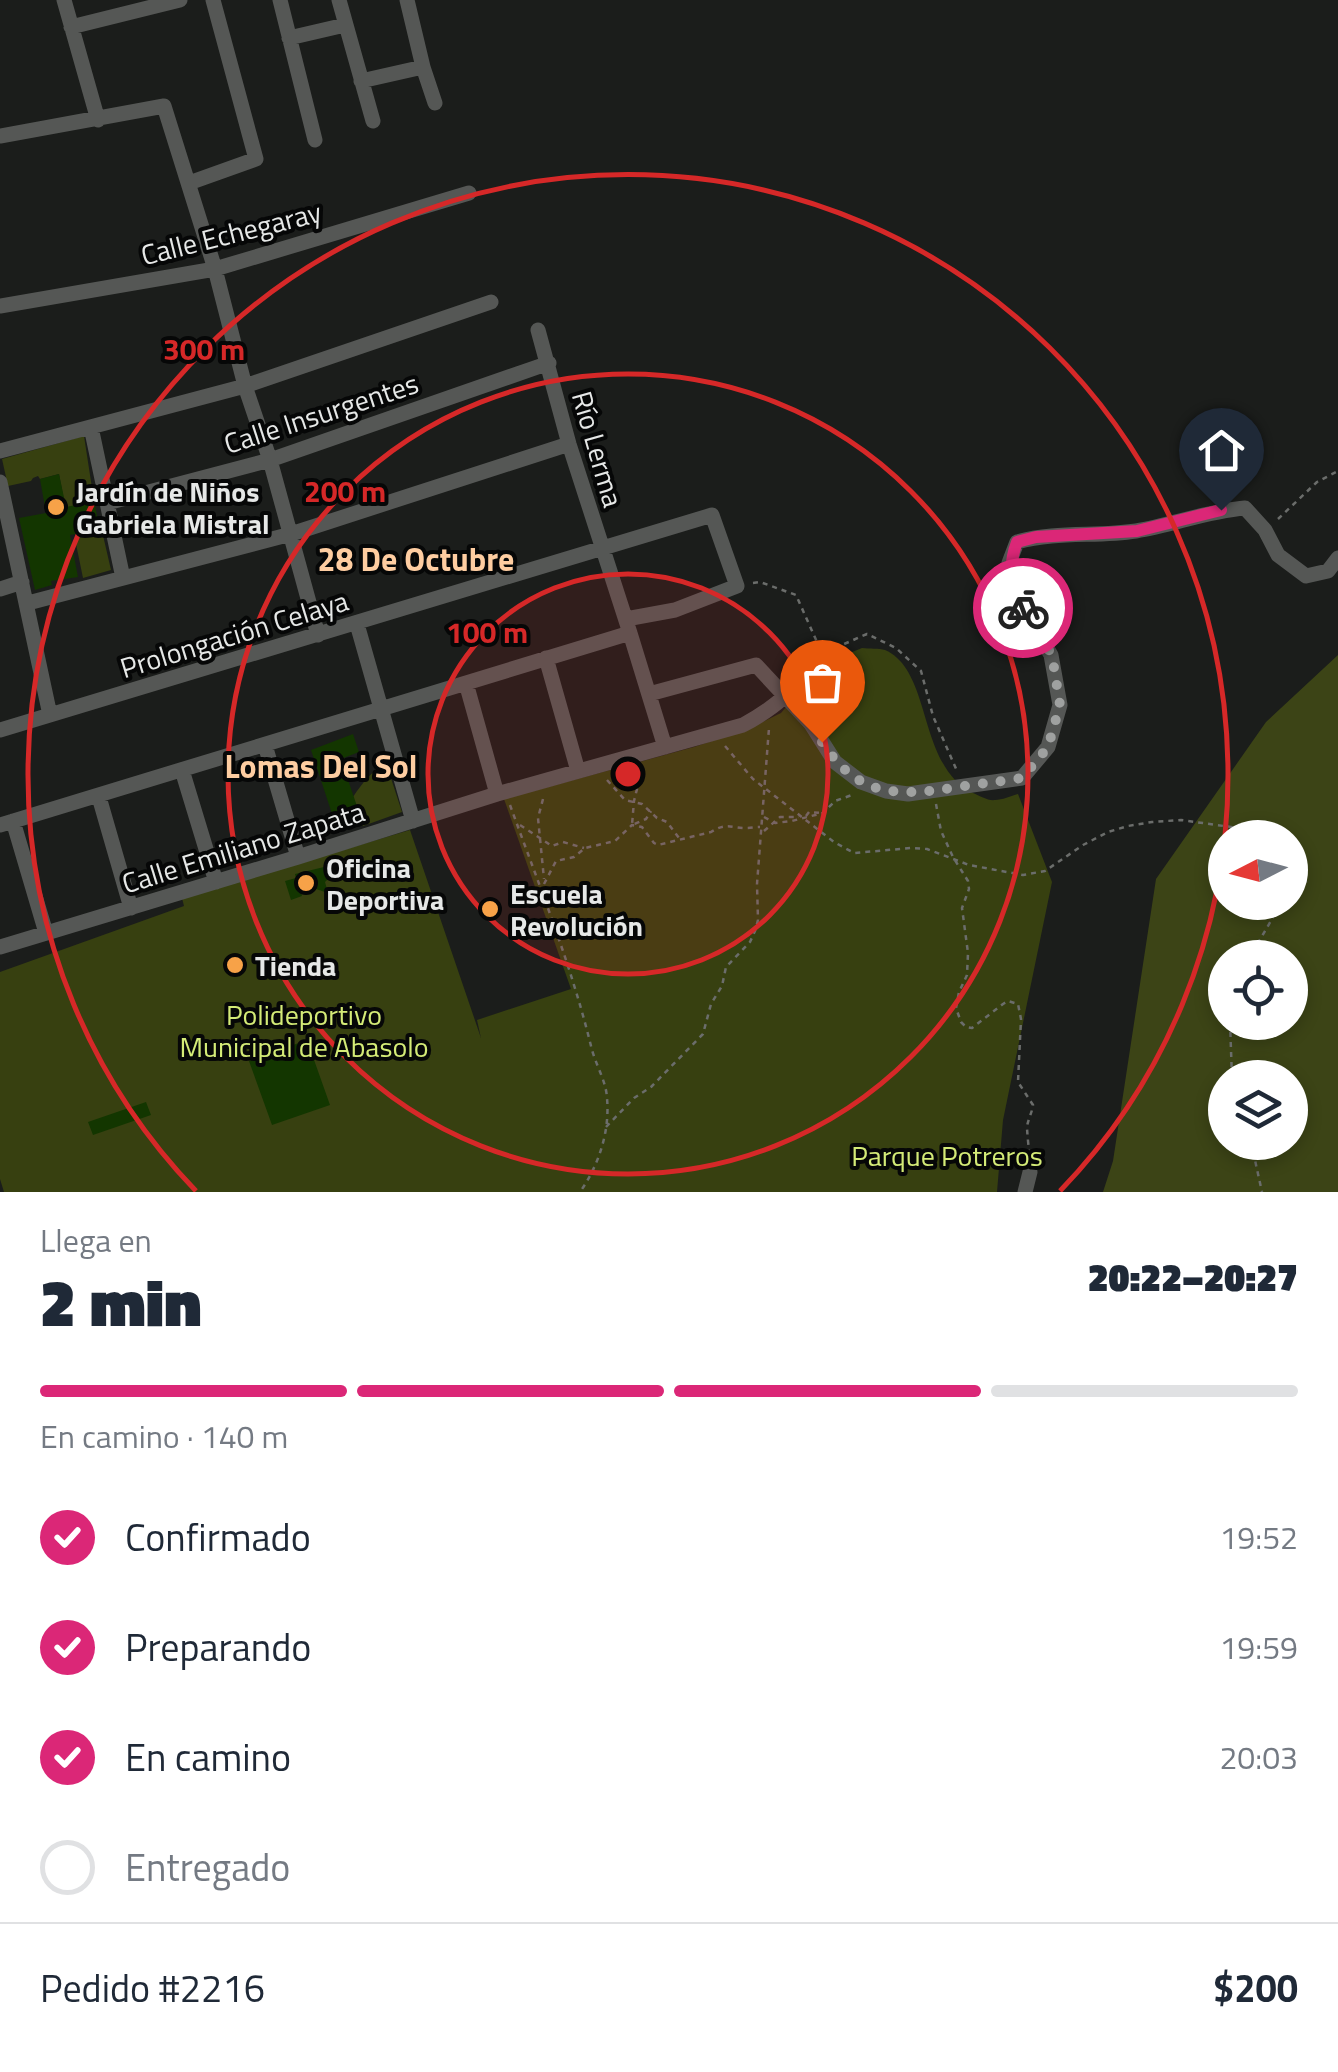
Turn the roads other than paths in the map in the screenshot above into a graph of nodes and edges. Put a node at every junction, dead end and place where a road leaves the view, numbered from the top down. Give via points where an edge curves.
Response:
1 (64, 0) edge
2 (180, 0) edge
3 (213, 0) edge
4 (280, 0) edge
5 (339, 0) edge
6 (406, 0) edge
7 (344, 25) junction
8 (71, 27) junction
9 (289, 38) junction
10 (423, 66) junction
11 (361, 81) junction
12 (435, 103) dead end
13 (98, 120) junction
14 (373, 121) dead end
15 (0, 136) edge
16 (315, 140) dead end
17 (189, 184) junction
18 (470, 193) dead end
19 (215, 269) junction
20 (491, 302) dead end
21 (0, 306) edge
22 (538, 330) dead end
23 (548, 363) junction
24 (245, 386) junction
25 (90, 427) junction
26 (569, 444) junction
27 (0, 451) edge
28 (270, 460) junction
29 (0, 482) edge
30 (108, 503) junction
31 (291, 534) junction
32 (602, 548) junction
33 (1338, 558) edge
34 (122, 578) junction
35 (22, 582) junction
36 (0, 589) edge
37 (28, 604) junction
38 (357, 624) junction
39 (628, 626) junction
40 (318, 635) junction
41 (822, 654) road end
42 (546, 658) junction
43 (466, 683) junction
44 (649, 694) junction
45 (786, 698) junction
46 (380, 708) junction
47 (50, 715) junction
48 (0, 730) edge
49 (265, 745) junction
50 (665, 747) junction
51 (586, 769) junction
52 (182, 770) junction
53 (500, 793) junction
54 (99, 796) junction
55 (413, 820) junction
56 (6, 823) edge
57 (298, 857) junction
58 (216, 882) junction
59 (131, 908) junction
60 (46, 933) junction
61 (0, 947) edge
62 (1030, 1172) road end
63 (1026, 1192) edge

1 - 8 street
2 - 8 street
3 - 17 street via 256,159
4 - 9 street
5 - 7 street
6 - 10 street
7 - 9 street
7 - 11 street
8 - 13 street
9 - 16 street
10 - 11 street
10 - 12 street
11 - 14 street
13 - 15 street
13 - 17 street via 164,106
17 - 19 street
18 - 19 street, Calle Echegaray
19 - 21 street, Calle Echegaray
19 - 24 street
20 - 24 street
22 - 23 street, Río Lerma
23 - 26 street, Río Lerma
23 - 28 street, Calle Insurgentes
24 - 25 street
24 - 28 street
25 - 27 street
25 - 30 street
26 - 31 street
26 - 32 street, Río Lerma
28 - 30 street, Calle Insurgentes
28 - 31 street
29 - 35 street
30 - 34 street
31 - 34 street
31 - 40 street
32 - 38 street, Prolongación Celaya
32 - 39 street, Río Lerma
32 - 39 street, Prolongación Celaya via 712,514 737,586
33 - 45 street via 1328,570 1306,576 1278,556 1245,508 1137,531 1017,542 1009,563 1018,600 1052,655 1060,705 1048,747 1022,778 908,794 871,786 835,762
34 - 37 street
35 - 36 street
35 - 37 street
37 - 47 street
38 - 40 street, Prolongación Celaya
38 - 46 street
39 - 42 street
39 - 44 street, Río Lerma
40 - 47 street, Prolongación Celaya
41 - 45 street, Calle Emiliano Zapata
42 - 43 street
42 - 51 street
43 - 46 street
43 - 53 street
44 - 45 street via 756,665
44 - 50 street, Río Lerma
45 - 50 street, Calle Emiliano Zapata via 743,725
46 - 49 street
46 - 55 street
47 - 48 street, Prolongación Celaya
49 - 52 street
49 - 57 street
50 - 51 street, Calle Emiliano Zapata
51 - 53 street, Calle Emiliano Zapata
52 - 54 street
52 - 58 street
53 - 55 street, Calle Emiliano Zapata
54 - 56 street
54 - 59 street
55 - 57 street, Calle Emiliano Zapata
56 - 60 street
57 - 58 street, Calle Emiliano Zapata
58 - 59 street, Calle Emiliano Zapata
59 - 60 street, Calle Emiliano Zapata
60 - 61 street, Calle Emiliano Zapata
62 - 63 street

